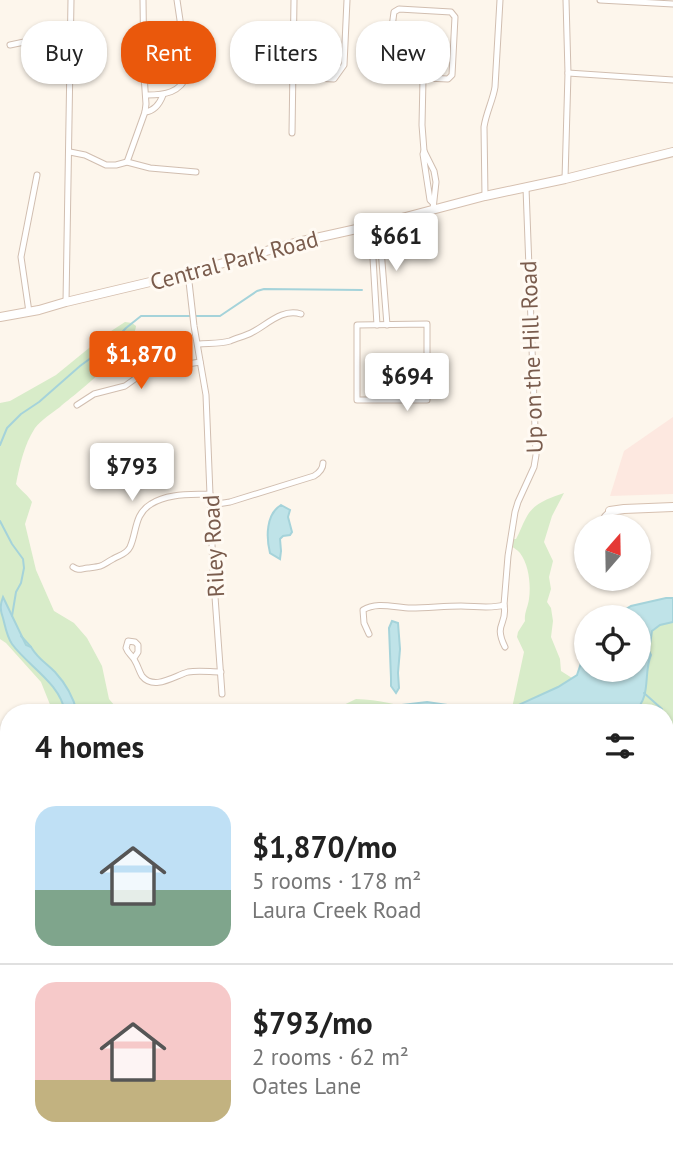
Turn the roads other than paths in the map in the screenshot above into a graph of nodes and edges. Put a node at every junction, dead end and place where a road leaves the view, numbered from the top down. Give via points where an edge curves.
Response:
1 (71, 0) edge
2 (143, 0) edge
3 (177, 0) edge
4 (294, 0) edge
5 (347, 0) edge
6 (500, 0) edge
7 (566, 0) edge
8 (600, 0) edge
9 (673, 4) edge
10 (71, 21) edge
11 (294, 21) edge
12 (21, 43) edge
13 (10, 45) dead end
14 (342, 68) edge
15 (568, 73) junction
16 (423, 79) joint
17 (673, 80) edge
18 (71, 84) edge
19 (293, 84) edge
20 (423, 84) edge
21 (147, 95) junction
22 (163, 95) junction
23 (145, 112) junction
24 (292, 133) dead end
25 (70, 152) junction
26 (673, 152) edge
27 (127, 162) junction
28 (196, 172) dead end
29 (37, 174) dead end
30 (565, 179) junction
31 (526, 188) junction
32 (485, 196) junction
33 (433, 206) junction
34 (375, 224) junction
35 (188, 273) junction
36 (66, 302) junction
37 (29, 312) junction
38 (301, 314) dead end
39 (0, 317) edge
40 (377, 325) junction
41 (387, 325) junction
42 (198, 344) junction
43 (200, 362) junction
44 (76, 405) dead end
45 (323, 463) dead end
46 (210, 494) junction
47 (211, 505) junction
48 (673, 507) edge
49 (610, 511) joint
50 (607, 514) edge
51 (73, 567) dead end
52 (504, 605) junction
53 (369, 634) dead end
54 (505, 646) dead end
55 (134, 658) dead end
56 (221, 672) junction
57 (222, 694) dead end

1 - 10 street
2 - 21 street
3 - 22 street via 188,74 178,89
4 - 11 street
5 - 14 street
6 - 32 street via 495,87 484,127
7 - 15 street
8 - 9 street
12 - 13 street
15 - 17 street
15 - 30 street
16 - 16 street via 400,74 391,27 398,9 451,12 455,18 452,75 449,79
18 - 25 street
19 - 24 street
20 - 33 street via 424,151 436,182
21 - 22 street
21 - 23 street
22 - 23 street via 156,108
23 - 27 street
25 - 27 street via 106,165
25 - 36 street
26 - 30 street, Central Park Road
27 - 28 street
29 - 37 street via 22,257
30 - 31 street, Central Park Road
31 - 32 street, Central Park Road
31 - 52 street, Up on the Hill Road via 536,455 518,502
32 - 33 street, Central Park Road
33 - 34 street, Central Park Road
34 - 35 street, Central Park Road
34 - 40 street
34 - 41 street
35 - 36 street, Central Park Road
35 - 42 street, Riley Road
36 - 37 street, Central Park Road
37 - 39 street, Central Park Road
38 - 42 street via 287,313 228,342
40 - 41 street
40 - 41 street via 356,325 357,400 427,400 426,324
42 - 43 street, Riley Road
43 - 44 street via 153,367 125,386 94,394
43 - 46 street, Riley Road
45 - 47 street via 314,476
46 - 47 street, Riley Road
46 - 51 street via 173,496 150,504 136,522 125,554 98,568
47 - 56 street, Riley Road
48 - 49 street
49 - 50 street
52 - 53 street via 368,607 363,617
52 - 54 street, Up on the Hill Road via 506,613 499,629
55 - 56 street via 143,678 154,683 184,673
56 - 57 street, Riley Road

